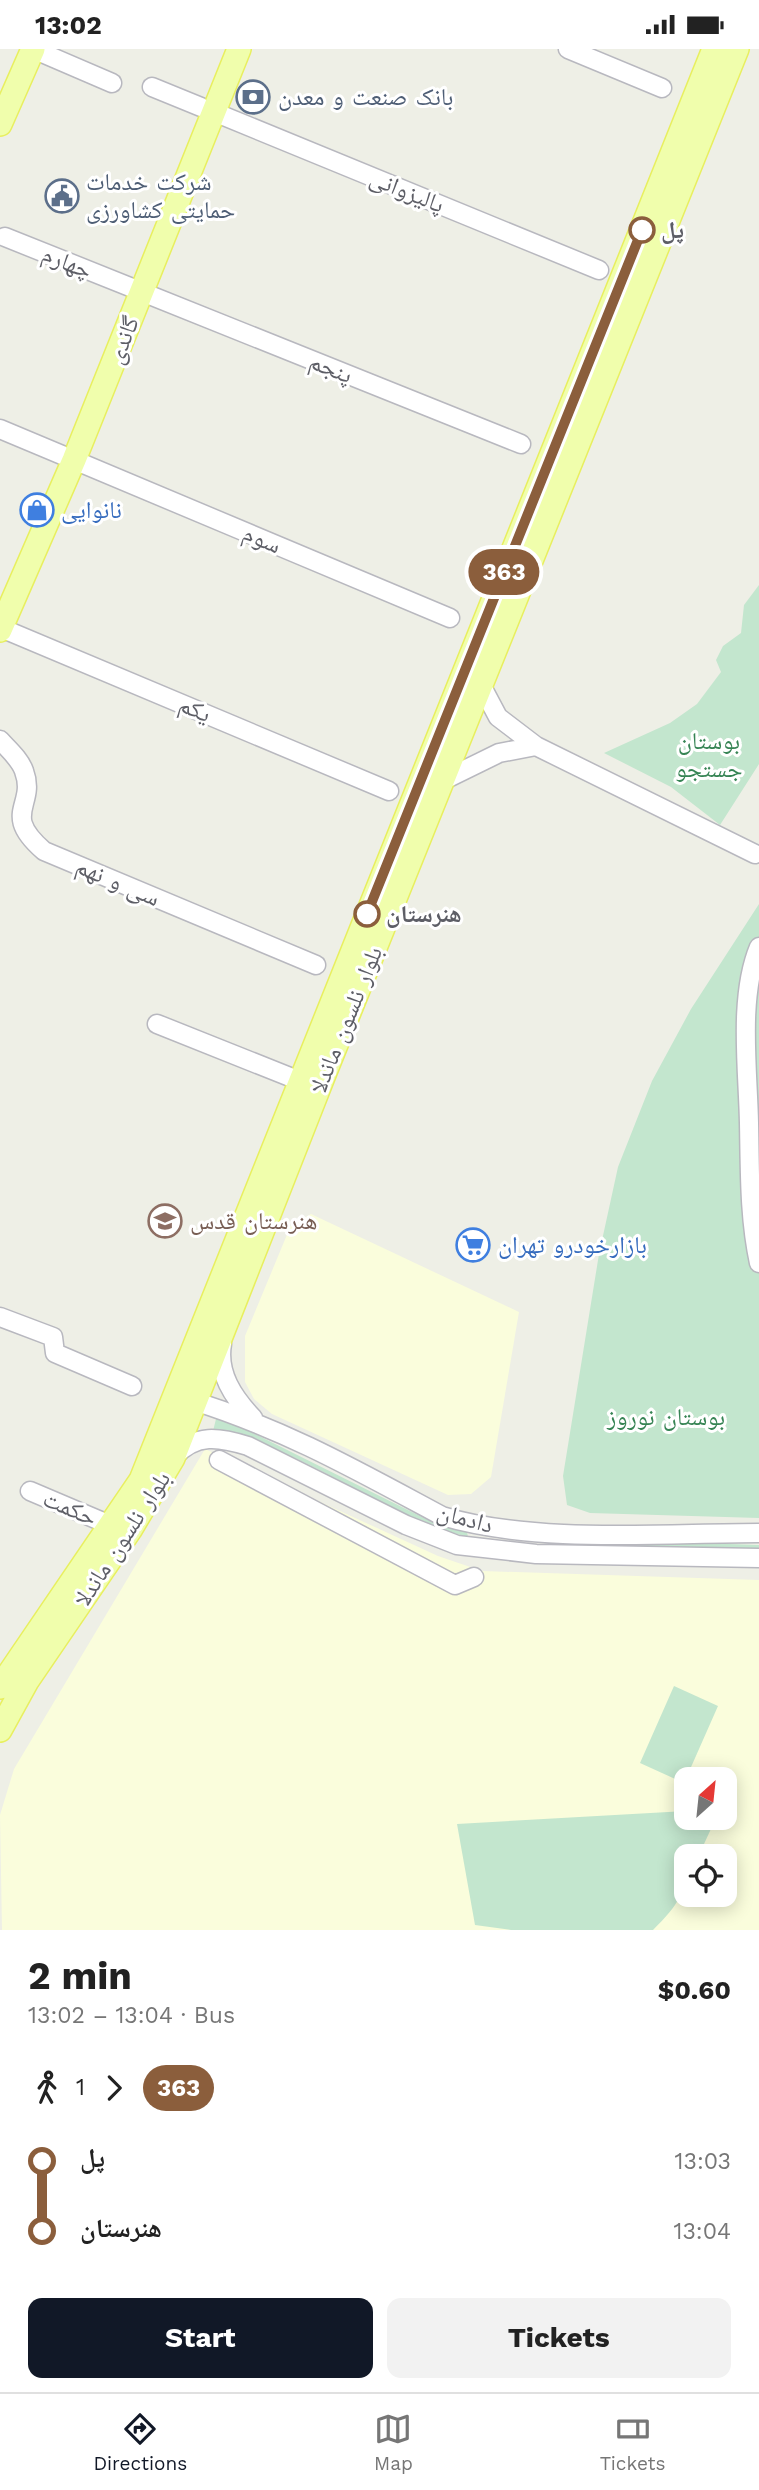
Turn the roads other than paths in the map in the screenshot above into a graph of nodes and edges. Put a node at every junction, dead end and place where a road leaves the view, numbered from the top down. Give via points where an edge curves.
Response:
1 (33, 49) edge
2 (224, 49) edge
3 (239, 49) edge
4 (568, 49) edge
5 (714, 49) edge
6 (737, 49) edge
7 (112, 82) dead end
8 (152, 87) dead end
9 (662, 88) dead end
10 (207, 110) junction
11 (0, 124) edge
12 (5, 237) dead end
13 (599, 270) dead end
14 (136, 290) junction
15 (0, 429) edge
16 (521, 444) dead end
17 (68, 458) junction
18 (0, 603) edge
19 (450, 618) dead end
20 (0, 628) edge
21 (481, 685) junction
22 (0, 740) edge
23 (536, 746) junction
24 (442, 781) junction
25 (388, 791) dead end
26 (755, 854) dead end
27 (759, 947) edge
28 (316, 965) dead end
29 (157, 1024) dead end
30 (300, 1081) junction
31 (759, 1263) edge
32 (0, 1317) edge
33 (225, 1322) junction
34 (132, 1386) dead end
35 (194, 1401) junction
36 (255, 1420) junction
37 (173, 1458) junction
38 (219, 1460) dead end
39 (141, 1480) junction
40 (30, 1491) dead end
41 (110, 1525) junction
42 (508, 1529) junction
43 (759, 1533) edge
44 (503, 1551) junction
45 (759, 1558) edge
46 (474, 1577) dead end
47 (22, 1672) junction
48 (0, 1687) edge
49 (2, 1719) edge

1 - 7 street
1 - 11 main road
2 - 10 main road, گاندی
3 - 10 main road, گاندی
4 - 9 street
5 - 30 main road, بلوار نلسون ماندلا
6 - 21 main road, بلوار نلسون ماندلا
8 - 10 street, پالیزوانی
10 - 13 street, پالیزوانی
10 - 14 main road, گاندی
12 - 14 street, چهارم
14 - 16 street, پنجم
14 - 17 main road, گاندی
15 - 17 street, سوم
17 - 18 main road, گاندی
17 - 19 street, سوم
17 - 20 main road, گاندی
20 - 25 street, یکم
21 - 23 street via 498,717
21 - 24 main road, بلوار نلسون ماندلا
22 - 28 street, سی و نهم via 24,771 16,821 28,840 44,851
23 - 24 street via 499,753
23 - 26 street
24 - 33 main road, بلوار نلسون ماندلا
27 - 31 street via 746,1037 750,1190
29 - 30 street
30 - 39 main road, بلوار نلسون ماندلا
32 - 34 street via 53,1337 55,1353
33 - 35 main road, بلوار نلسون ماندلا
33 - 36 street via 223,1373 239,1404
35 - 36 street, دادمان
35 - 37 main road, بلوار نلسون ماندلا
35 - 39 main road
36 - 42 street, دادمان via 442,1516
37 - 44 street, دادمان via 196,1440 236,1442 440,1541
37 - 47 main road, بلوار نلسون ماندلا via 136,1521
38 - 46 street via 455,1585
39 - 41 main road, بلوار نلسون ماندلا
40 - 41 street, حکمت
41 - 47 main road, بلوار نلسون ماندلا
42 - 43 street, دادمان via 537,1533
42 - 44 street
44 - 45 street, دادمان
47 - 48 main road, بلوار نلسون ماندلا
47 - 49 main road, بلوار نلسون ماندلا

